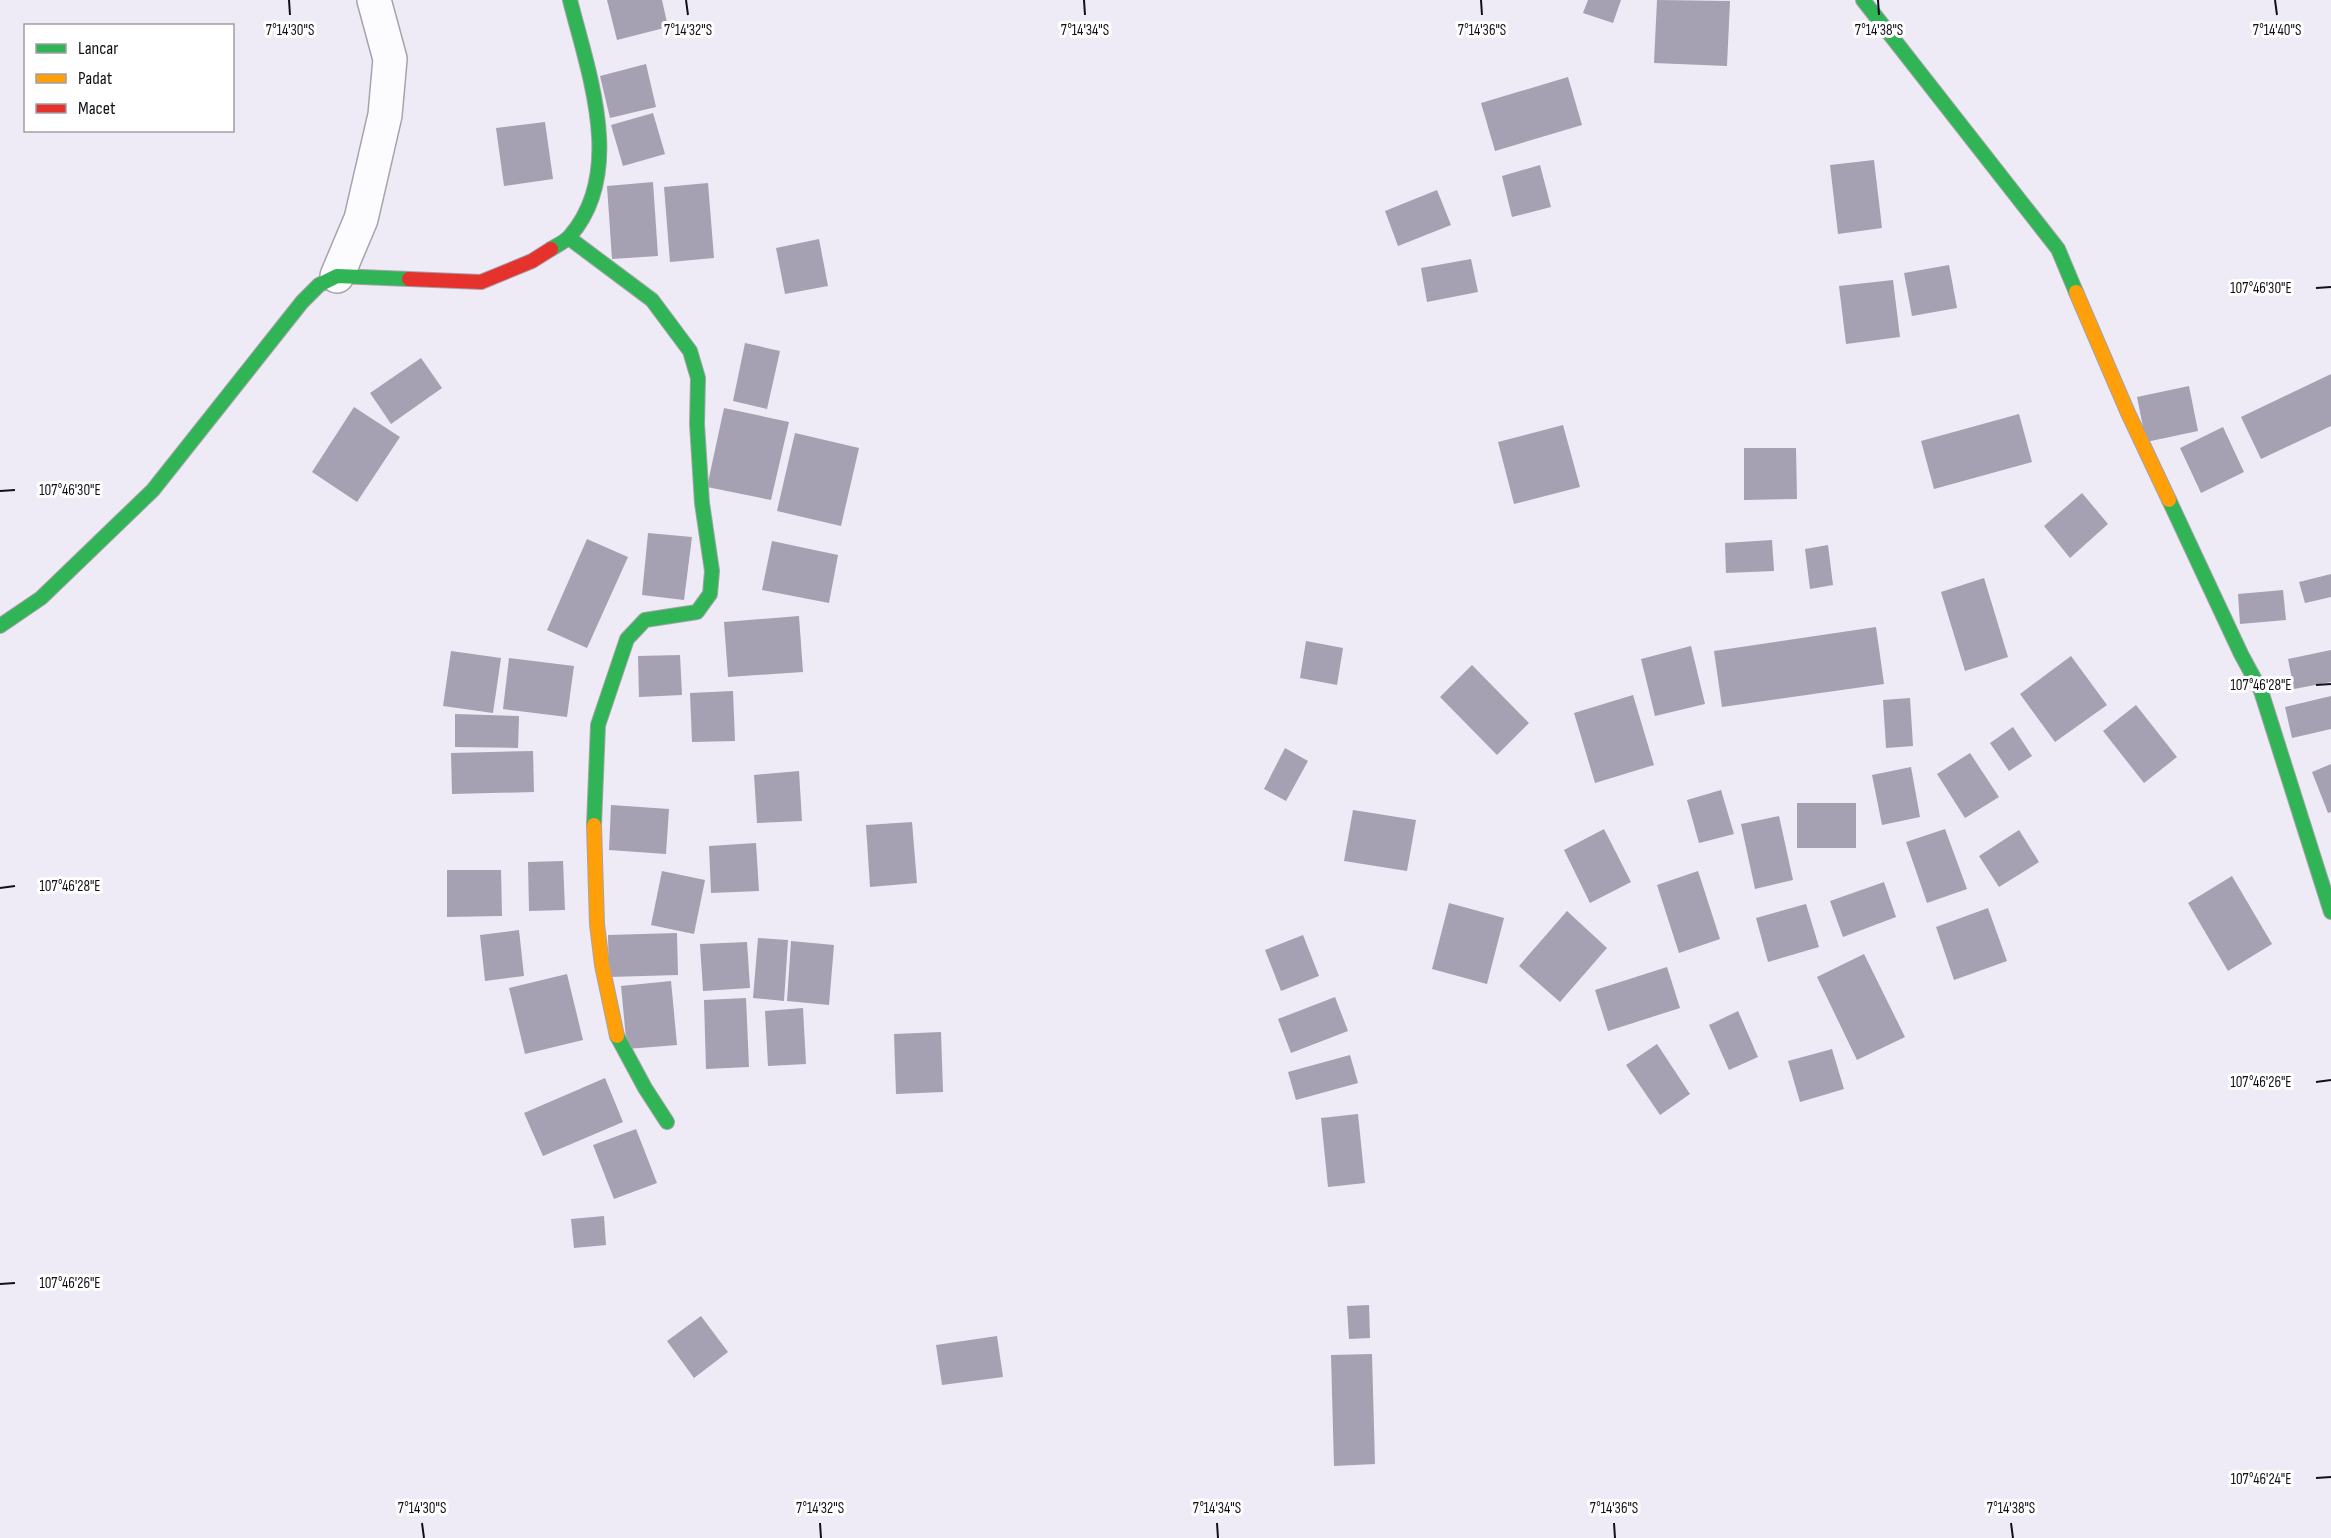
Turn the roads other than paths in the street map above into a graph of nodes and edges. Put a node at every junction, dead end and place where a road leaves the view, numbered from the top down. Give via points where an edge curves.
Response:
1 (374, 0) edge
2 (570, 0) edge
3 (1863, 0) edge
4 (569, 238) junction
5 (337, 276) junction
6 (0, 626) edge
7 (2331, 912) edge
8 (667, 1122) dead end

1 - 5 street via 390,59 385,115 361,219
2 - 4 street via 595,99 600,144 591,199
3 - 7 street via 2058,249 2128,413 2261,692
4 - 5 street via 532,261 481,282
4 - 8 street via 652,300 690,351 698,378 697,424 712,571 710,594 698,612 645,620 627,639 598,725 595,826 602,965 617,1037
5 - 6 street via 319,285 302,302 153,490 41,598

